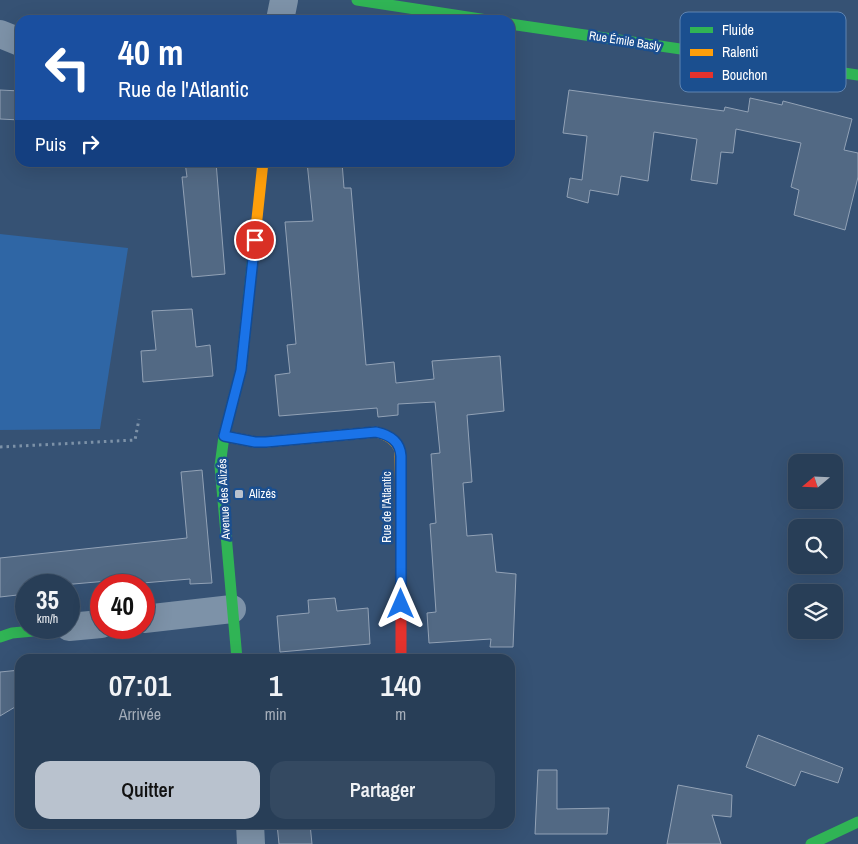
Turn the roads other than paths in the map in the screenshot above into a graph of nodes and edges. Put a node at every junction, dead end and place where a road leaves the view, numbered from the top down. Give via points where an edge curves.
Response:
1 (284, 0) edge
2 (357, 0) edge
3 (281, 15) edge
4 (454, 15) edge
5 (515, 25) edge
6 (0, 34) edge
7 (15, 40) edge
8 (680, 49) edge
9 (262, 167) edge
10 (224, 436) junction
11 (232, 609) junction
12 (155, 618) edge
13 (15, 633) edge
14 (0, 637) edge
15 (236, 654) edge
16 (401, 654) edge
17 (858, 822) edge
18 (250, 829) edge
19 (251, 844) edge
20 (811, 844) edge

1 - 3 street
2 - 4 street
5 - 8 street, Rue Émile Basly
6 - 7 street
9 - 10 street, Avenue des Alizés via 241,370
10 - 11 street, Avenue des Alizés via 220,466
10 - 16 street, Rue de l'Atlantic via 266,442 376,432 397,443 401,456
11 - 12 street
11 - 15 street, Avenue des Alizés
13 - 14 street
17 - 20 street
18 - 19 street

